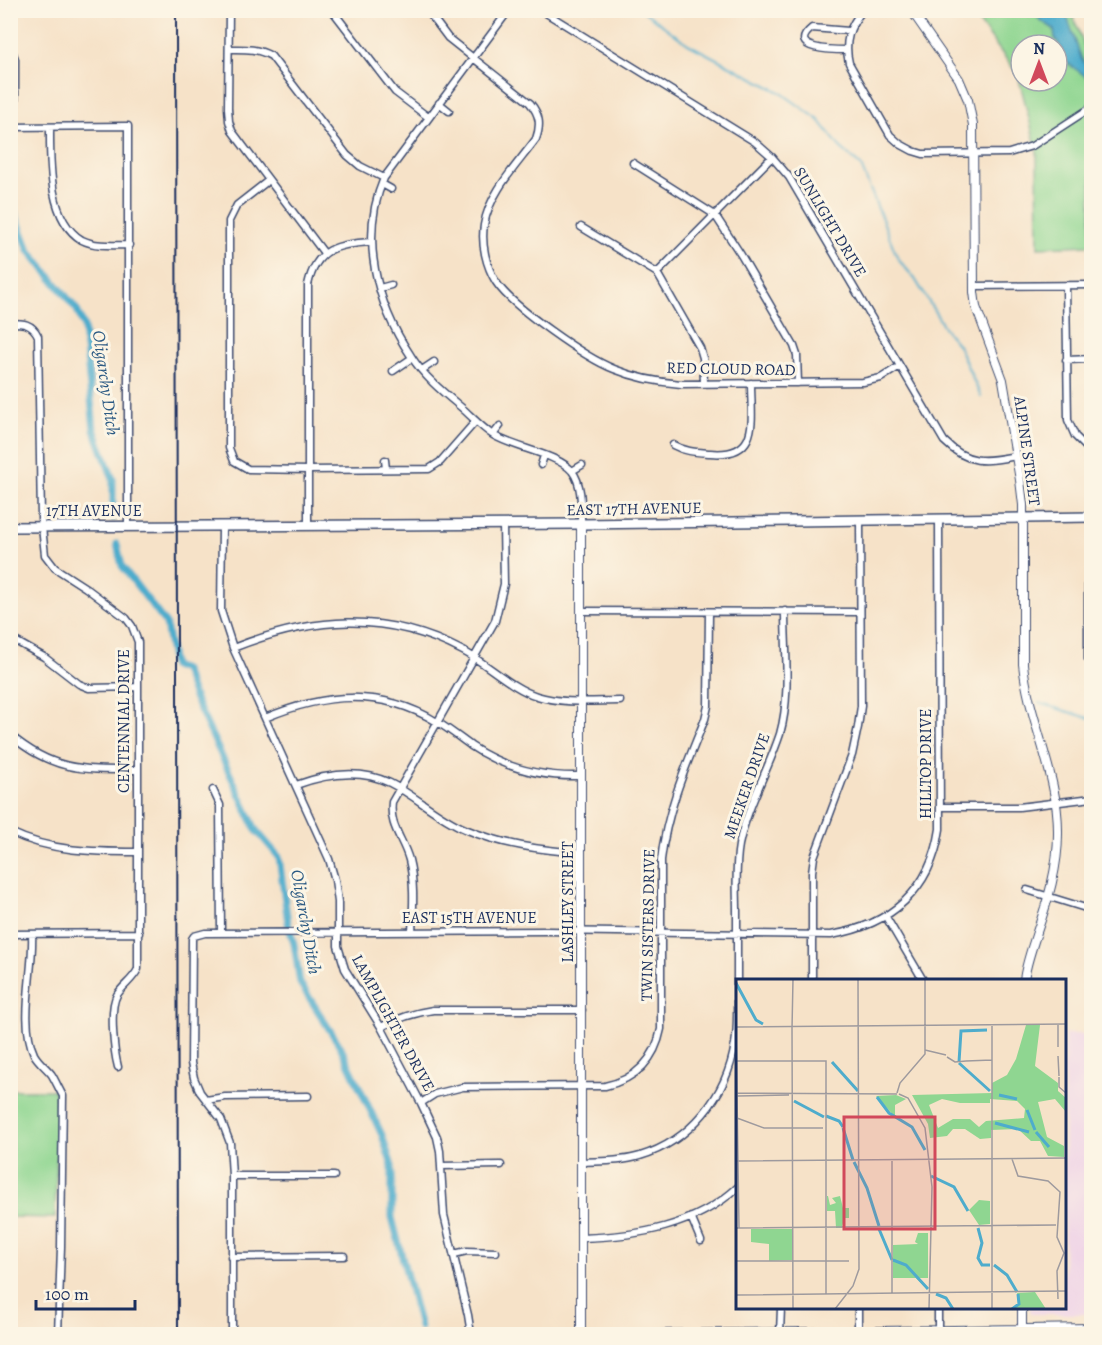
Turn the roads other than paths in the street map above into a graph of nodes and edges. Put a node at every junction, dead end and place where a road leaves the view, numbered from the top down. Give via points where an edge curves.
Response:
1 (229, 10) edge
2 (332, 10) edge
3 (427, 10) edge
4 (509, 10) edge
5 (541, 10) edge
6 (863, 10) edge
7 (911, 10) edge
8 (849, 31) junction
9 (10, 45) edge
10 (229, 49) junction
11 (847, 50) junction
12 (473, 58) junction
13 (439, 104) junction
14 (1092, 107) edge
15 (448, 111) dead end
16 (428, 117) junction
17 (13, 127) edge
18 (50, 127) junction
19 (973, 153) junction
20 (772, 157) junction
21 (633, 163) dead end
22 (269, 180) junction
23 (383, 181) junction
24 (391, 189) dead end
25 (232, 199) dead end
26 (237, 205) junction
27 (715, 215) junction
28 (581, 227) dead end
29 (372, 242) junction
30 (129, 245) junction
31 (324, 253) junction
32 (657, 273) junction
33 (391, 285) dead end
34 (1092, 285) edge
35 (974, 286) junction
36 (1065, 286) junction
37 (380, 288) junction
38 (10, 323) edge
39 (411, 358) junction
40 (1092, 359) edge
41 (1066, 360) junction
42 (434, 362) dead end
43 (900, 366) junction
44 (422, 370) junction
45 (393, 371) dead end
46 (704, 383) junction
47 (752, 383) junction
48 (798, 383) junction
49 (476, 421) junction
50 (500, 426) dead end
51 (493, 435) junction
52 (673, 445) dead end
53 (1092, 453) edge
54 (544, 456) junction
55 (1016, 456) junction
56 (385, 460) dead end
57 (541, 465) dead end
58 (582, 465) dead end
59 (386, 469) junction
60 (308, 471) junction
61 (572, 471) junction
62 (1092, 517) edge
63 (1023, 518) junction
64 (939, 519) junction
65 (860, 520) junction
66 (504, 525) junction
67 (581, 525) junction
68 (128, 526) junction
69 (177, 526) joint
70 (222, 526) junction
71 (308, 526) junction
72 (10, 527) edge
73 (41, 527) junction
74 (1090, 578) edge
75 (785, 611) junction
76 (581, 612) junction
77 (709, 612) junction
78 (860, 612) junction
79 (10, 638) edge
80 (233, 648) junction
81 (476, 657) junction
82 (1092, 660) edge
83 (138, 687) junction
84 (581, 701) junction
85 (620, 701) dead end
86 (265, 718) junction
87 (437, 722) junction
88 (10, 735) edge
89 (138, 770) junction
90 (580, 776) junction
91 (296, 786) junction
92 (399, 789) junction
93 (213, 790) dead end
94 (1092, 798) edge
95 (1057, 802) junction
96 (940, 807) junction
97 (10, 832) edge
98 (138, 852) junction
99 (581, 853) junction
100 (1027, 890) dead end
101 (1049, 896) junction
102 (1092, 910) edge
103 (886, 917) junction
104 (581, 931) junction
105 (412, 932) junction
106 (660, 932) junction
107 (139, 933) junction
108 (221, 933) junction
109 (338, 933) junction
110 (736, 933) junction
111 (10, 934) edge
112 (812, 934) junction
113 (33, 935) junction
114 (812, 979) edge
115 (922, 979) edge
116 (1024, 979) edge
117 (582, 1010) junction
118 (381, 1027) junction
119 (118, 1066) dead end
120 (582, 1086) junction
121 (308, 1096) dead end
122 (206, 1100) junction
123 (421, 1103) junction
124 (582, 1162) junction
125 (441, 1166) junction
126 (501, 1166) dead end
127 (232, 1176) junction
128 (334, 1176) dead end
129 (736, 1188) edge
130 (691, 1217) junction
131 (582, 1238) junction
132 (701, 1241) dead end
133 (496, 1252) dead end
134 (454, 1254) junction
135 (344, 1256) dead end
136 (231, 1257) junction
137 (781, 1309) edge
138 (858, 1309) edge
139 (938, 1309) edge
140 (1022, 1309) edge
141 (1092, 1328) edge
142 (938, 1331) junction
143 (858, 1332) junction
144 (1022, 1332) edge
145 (780, 1333) junction
146 (58, 1335) edge
147 (232, 1335) edge
148 (471, 1335) edge
149 (581, 1335) edge
150 (657, 1335) edge

1 - 10 street
2 - 16 street via 395,92
3 - 12 street, RED CLOUD ROAD via 448,38
4 - 12 street
5 - 20 street, SUNLIGHT DRIVE via 755,142
6 - 8 street
7 - 19 street, ALPINE STREET via 963,85 973,125
8 - 11 street
8 - 11 street via 812,28 805,38 811,48
9 - 17 street via 15,59
10 - 22 street via 229,121
10 - 23 street via 253,49 270,56 347,155
11 - 19 street via 849,63 890,135 900,144 923,154
12 - 13 street
12 - 46 street, RED CLOUD ROAD via 530,103 540,120 536,140 494,197 487,213 484,252 497,283 507,296 570,344 612,368 658,382
13 - 15 street
13 - 16 street
14 - 19 street via 1023,151
16 - 23 street
17 - 18 street
18 - 30 street via 50,174 67,225 83,240 94,244
18 - 30 street via 128,126
19 - 35 street, ALPINE STREET
20 - 27 street
20 - 43 street, SUNLIGHT DRIVE via 789,177
21 - 27 street
22 - 26 street
22 - 31 street
23 - 24 street
23 - 29 street via 375,204
25 - 26 street
26 - 60 street via 229,221 230,454 248,469
27 - 32 street
27 - 48 street via 794,346
28 - 32 street
29 - 31 street via 350,243
29 - 37 street
30 - 68 street
31 - 60 street via 310,273 308,285
32 - 46 street via 700,348
33 - 37 street
34 - 36 street
35 - 36 street
35 - 55 street, ALPINE STREET via 976,307 1003,380
36 - 41 street
37 - 39 street via 387,312
38 - 73 street, CENTENNIAL DRIVE via 26,324 38,336
39 - 44 street
39 - 45 street
40 - 41 street
41 - 53 street via 1068,420 1075,436
42 - 44 street
43 - 48 street, RED CLOUD ROAD via 873,381
43 - 55 street, SUNLIGHT DRIVE via 944,441 954,450 982,461
44 - 49 street
46 - 47 street, RED CLOUD ROAD
47 - 48 street, RED CLOUD ROAD
47 - 52 street via 751,427 740,449 726,455 685,451
49 - 51 street
49 - 59 street via 443,464 429,469
50 - 51 street
51 - 54 street
54 - 57 street
54 - 61 street
55 - 63 street, ALPINE STREET
56 - 59 street
58 - 61 street
59 - 60 street
60 - 71 street
61 - 67 street, LASHLEY STREET via 580,489
62 - 63 main road, EAST 17TH AVENUE
63 - 64 main road, EAST 17TH AVENUE
63 - 95 street, ALPINE STREET via 1024,677
64 - 65 main road, EAST 17TH AVENUE
64 - 96 street, HILLTOP DRIVE
65 - 67 main road, EAST 17TH AVENUE
65 - 78 street
66 - 67 main road, EAST 17TH AVENUE
66 - 71 main road, EAST 17TH AVENUE
66 - 81 street via 500,607
67 - 76 street, LASHLEY STREET
68 - 69 main road, 17TH AVENUE
68 - 73 main road, 17TH AVENUE
69 - 70 main road, EAST 17TH AVENUE
70 - 71 main road, EAST 17TH AVENUE
70 - 80 street, LAMPLIGHTER DRIVE via 221,612
72 - 73 main road, 17TH AVENUE
73 - 83 street, CENTENNIAL DRIVE via 45,555 51,564 107,602 132,626 138,642
74 - 82 street via 1088,659
75 - 77 street
75 - 78 street
75 - 110 street, MEEKER DRIVE via 784,713 739,845
76 - 77 street
76 - 84 street, LASHLEY STREET
77 - 106 street, TWIN SISTERS DRIVE via 710,694 705,719 664,834
78 - 112 street via 858,727 852,755 814,857
79 - 83 street via 89,688
80 - 81 street via 289,629 334,622 364,623 415,631
80 - 86 street, LAMPLIGHTER DRIVE
81 - 84 street via 534,695
81 - 87 street
83 - 89 street, CENTENNIAL DRIVE
84 - 85 street
84 - 90 street, LASHLEY STREET
86 - 87 street via 312,701 363,698 406,708
86 - 91 street, LAMPLIGHTER DRIVE
87 - 90 street via 506,764 550,776
87 - 92 street
88 - 89 street via 33,752 68,767
89 - 98 street, CENTENNIAL DRIVE
90 - 99 street, LASHLEY STREET
91 - 92 street via 318,777 356,774
91 - 109 street, LAMPLIGHTER DRIVE via 335,880
92 - 99 street via 436,814 490,839 519,847
92 - 105 street via 391,813 413,878
93 - 108 street via 220,805
94 - 95 street
95 - 96 street via 1019,807
95 - 101 street, ALPINE STREET via 1057,858
96 - 103 street, HILLTOP DRIVE via 939,834 925,874
97 - 98 street via 60,849
98 - 107 street, CENTENNIAL DRIVE
99 - 104 street, LASHLEY STREET
100 - 101 street
101 - 102 street
101 - 116 street, ALPINE STREET
103 - 112 street, EAST 15TH AVENUE via 850,932
103 - 115 street
104 - 105 street, EAST 15TH AVENUE
104 - 106 street, EAST 15TH AVENUE
104 - 117 street, LASHLEY STREET
105 - 109 street, EAST 15TH AVENUE
106 - 110 street, EAST 15TH AVENUE
106 - 120 street, TWIN SISTERS DRIVE via 661,1029 654,1051 628,1079 605,1086
107 - 113 street
107 - 119 street, CENTENNIAL DRIVE via 138,969 114,1003
108 - 109 street, EAST 15TH AVENUE
108 - 122 street, EAST 15TH AVENUE via 198,934 192,939 191,1063
109 - 118 street, LAMPLIGHTER DRIVE via 345,969
110 - 112 street, EAST 15TH AVENUE
110 - 124 street, MEEKER DRIVE via 735,1043 727,1076 707,1110 659,1149 619,1160
111 - 113 street
112 - 114 street
113 - 146 street via 28,1029 34,1054 52,1074 63,1096
117 - 118 street via 433,1010 400,1017
117 - 120 street, LASHLEY STREET
118 - 123 street, LAMPLIGHTER DRIVE
120 - 123 street, TWIN SISTERS DRIVE via 463,1087 435,1094
120 - 124 street, LASHLEY STREET
121 - 122 street
122 - 127 street via 227,1130
123 - 125 street, LAMPLIGHTER DRIVE via 437,1137
124 - 131 street, LASHLEY STREET
125 - 126 street
125 - 134 street, LAMPLIGHTER DRIVE via 444,1215
127 - 128 street
127 - 136 street
129 - 130 street
130 - 131 street via 645,1233
130 - 132 street
131 - 149 street, LASHLEY STREET
133 - 134 street
134 - 148 street, LAMPLIGHTER DRIVE
135 - 136 street
136 - 147 street
137 - 145 street
138 - 143 street
139 - 142 street
140 - 144 street
141 - 144 street
142 - 143 street
142 - 144 street
143 - 145 street
145 - 150 street

